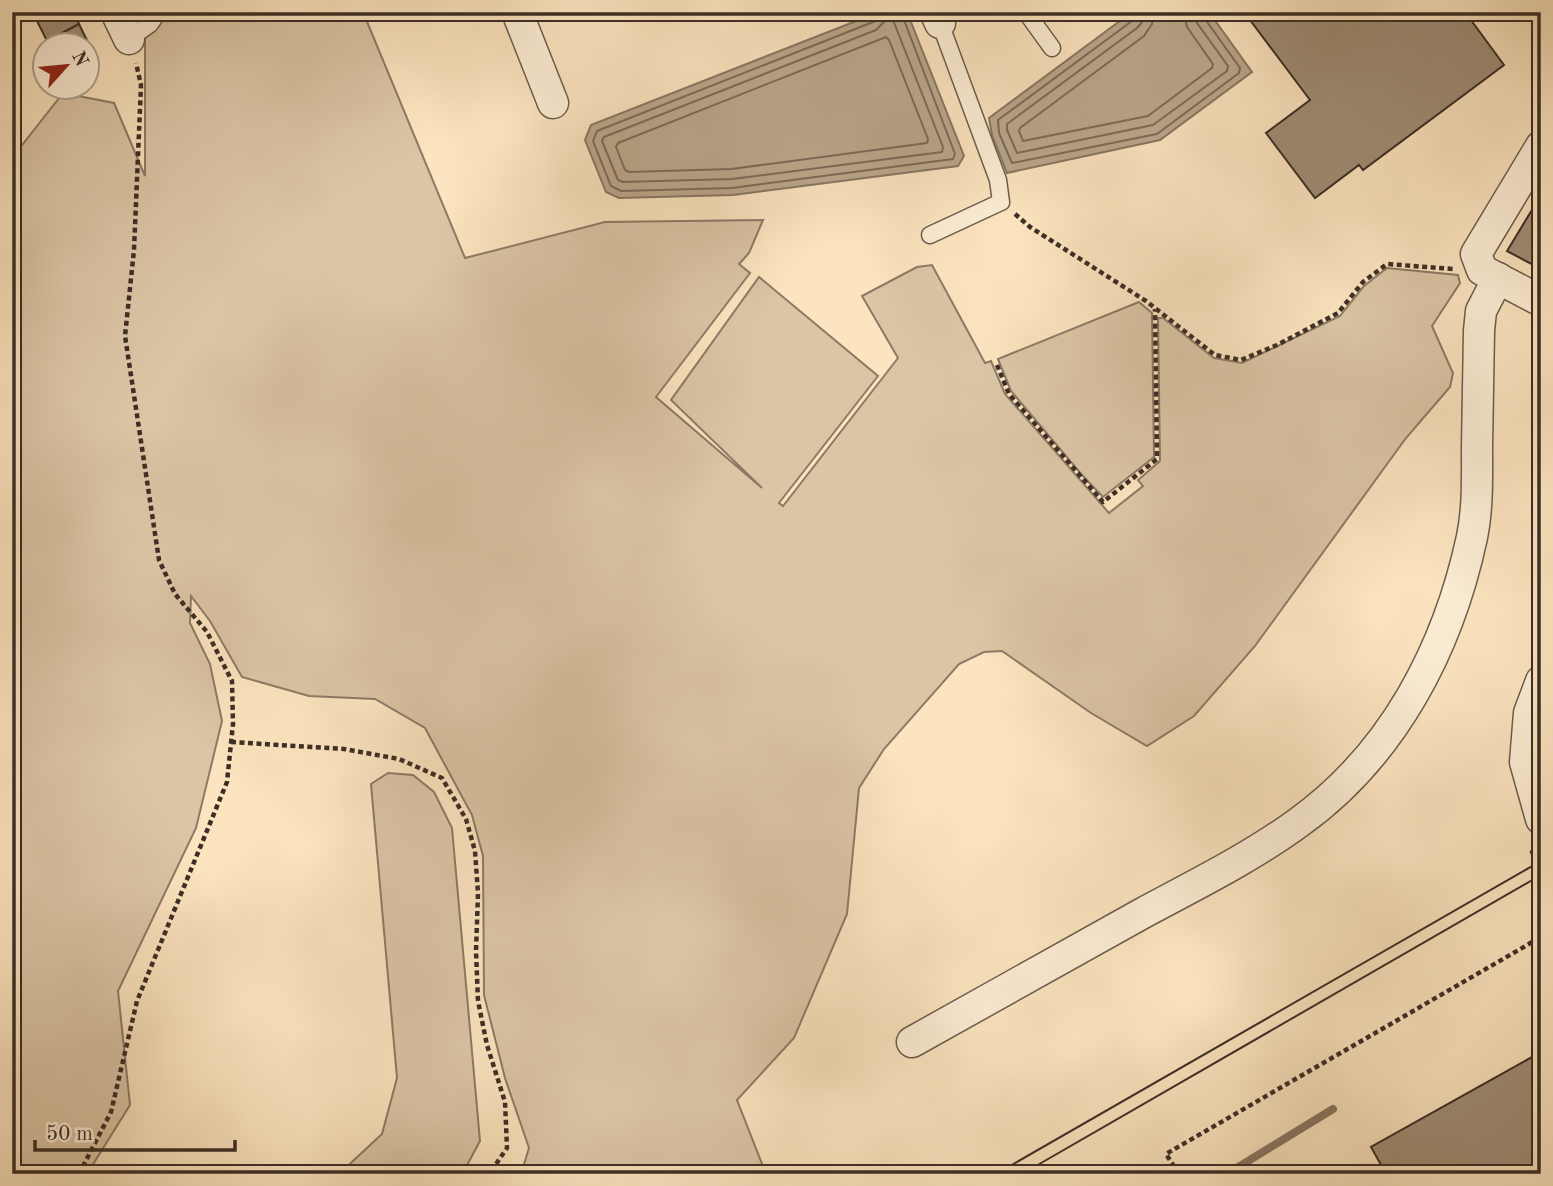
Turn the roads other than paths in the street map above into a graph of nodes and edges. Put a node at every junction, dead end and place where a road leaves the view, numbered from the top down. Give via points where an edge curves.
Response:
1 (116, 12) edge
2 (158, 12) edge
3 (517, 12) edge
4 (1026, 12) edge
5 (938, 18) edge
6 (129, 39) joint
7 (1052, 48) dead end
8 (553, 103) dead end
9 (1541, 146) edge
10 (930, 235) dead end
11 (1490, 274) junction
12 (1541, 301) edge
13 (1541, 681) edge
14 (1541, 818) edge
15 (912, 1042) dead end

1 - 6 street
2 - 6 lane
3 - 8 street
4 - 7 lane
5 - 10 lane via 998,180 1001,202
9 - 11 street via 1476,254
11 - 12 street
11 - 15 street via 1479,331 1473,535 1441,640 1424,678 1378,748 1349,780 1298,823 1240,860
13 - 14 street via 1529,713 1524,762

